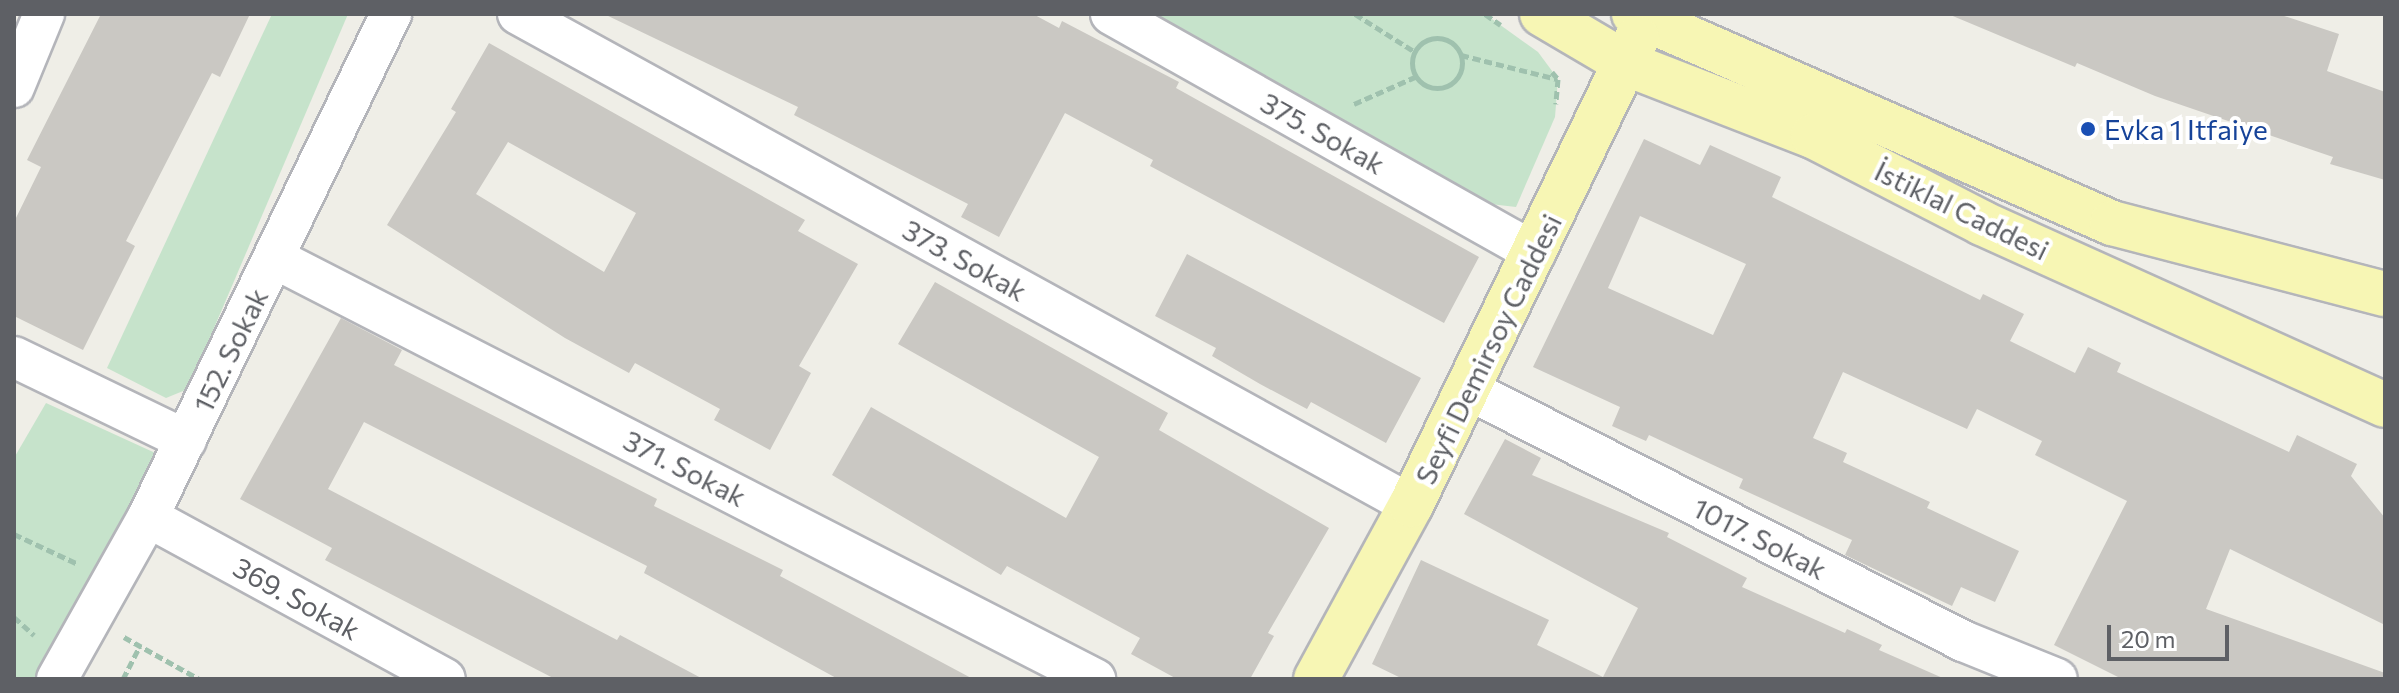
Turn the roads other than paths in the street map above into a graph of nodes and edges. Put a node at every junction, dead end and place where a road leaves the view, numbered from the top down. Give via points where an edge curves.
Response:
1 (44, 14) edge
2 (391, 14) edge
3 (518, 14) edge
4 (1111, 14) edge
5 (1642, 16) edge
6 (1524, 22) edge
7 (1611, 55) junction
8 (14, 87) edge
9 (1535, 253) junction
10 (274, 258) junction
11 (2385, 294) edge
12 (14, 357) edge
13 (1467, 389) junction
14 (2385, 405) edge
15 (186, 440) junction
16 (1411, 505) junction
17 (148, 517) junction
18 (57, 679) edge
19 (445, 679) edge
20 (1095, 679) edge
21 (1316, 679) edge
22 (2057, 679) edge

1 - 8 street
2 - 10 street, 152. Sokak
3 - 16 street, 373. Sokak
4 - 9 street, 375. Sokak
5 - 7 main road, Seyfi Demirsoy Caddesi
5 - 11 main road, İstiklal Caddesi via 2112,223
6 - 7 main road, İstiklal Caddesi
7 - 9 main road, Seyfi Demirsoy Caddesi
7 - 14 main road, İstiklal Caddesi via 1813,136 1982,223
9 - 13 main road, Seyfi Demirsoy Caddesi
10 - 15 street, 152. Sokak
10 - 20 street, 371. Sokak
12 - 15 street
13 - 16 main road, Seyfi Demirsoy Caddesi
13 - 22 street, 1017. Sokak via 1963,641
15 - 17 street, 152. Sokak
16 - 21 main road, Seyfi Demirsoy Caddesi
17 - 18 street, 152. Sokak
17 - 19 street, 369. Sokak

